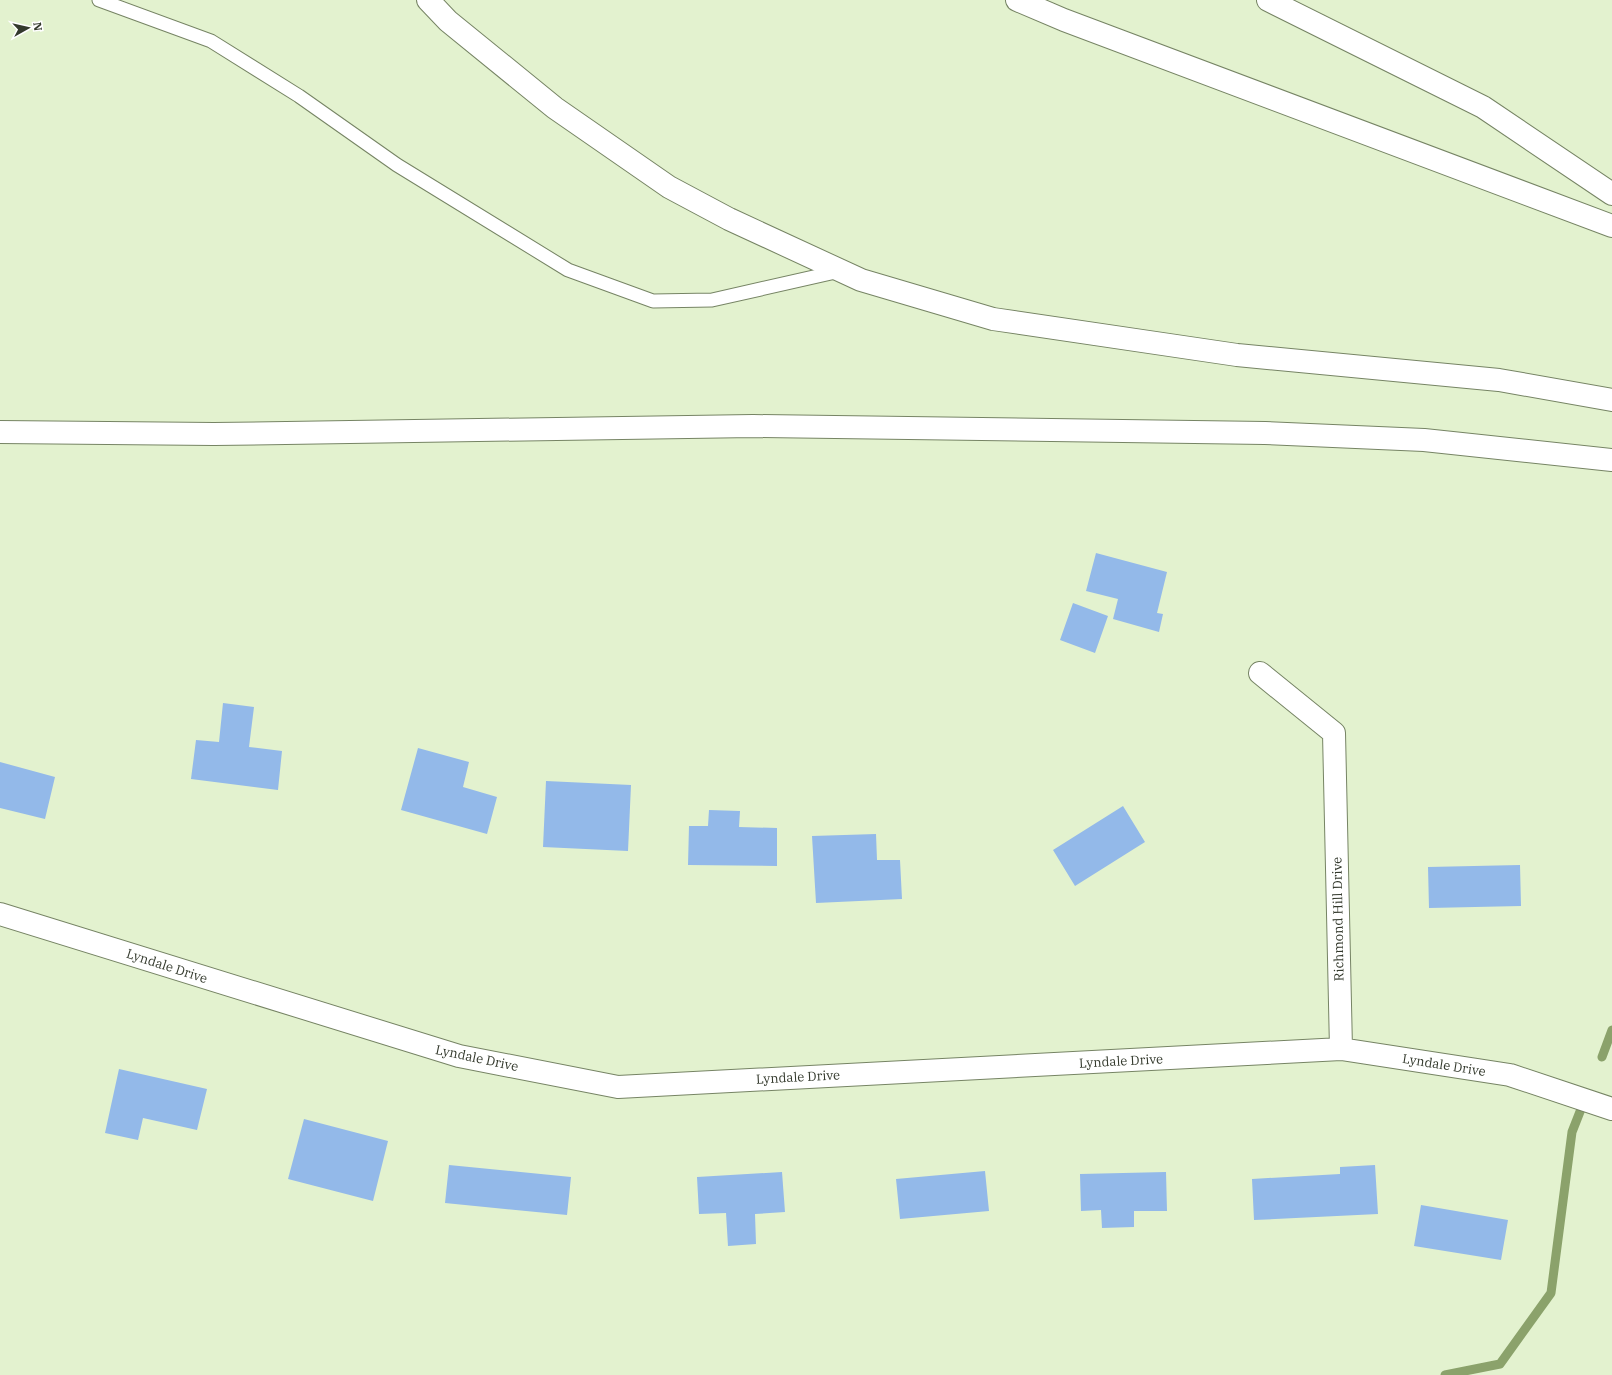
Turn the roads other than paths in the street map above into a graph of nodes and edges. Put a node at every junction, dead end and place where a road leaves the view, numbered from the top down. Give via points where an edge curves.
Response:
1 (99, 0) edge
2 (428, 0) edge
3 (1017, 0) edge
4 (1268, 0) edge
5 (1612, 194) edge
6 (1612, 226) edge
7 (842, 271) junction
8 (1612, 400) edge
9 (0, 432) edge
10 (1612, 460) edge
11 (1260, 673) dead end
12 (0, 914) edge
13 (1341, 1049) junction
14 (1612, 1109) edge

1 - 7 lane via 211,41 299,96 397,165 568,270 652,301 712,300
2 - 7 main road via 448,21 555,108 669,187 729,219
3 - 6 main road via 1064,20
4 - 5 main road via 1483,107
7 - 8 main road via 861,280 993,319 1236,355 1499,380
9 - 10 main road via 214,434 753,426 1249,433 1424,440
11 - 13 main road, Richmond Hill Drive via 1334,733
12 - 13 main road, Lyndale Drive via 459,1056 618,1087
13 - 14 main road, Lyndale Drive via 1510,1075

